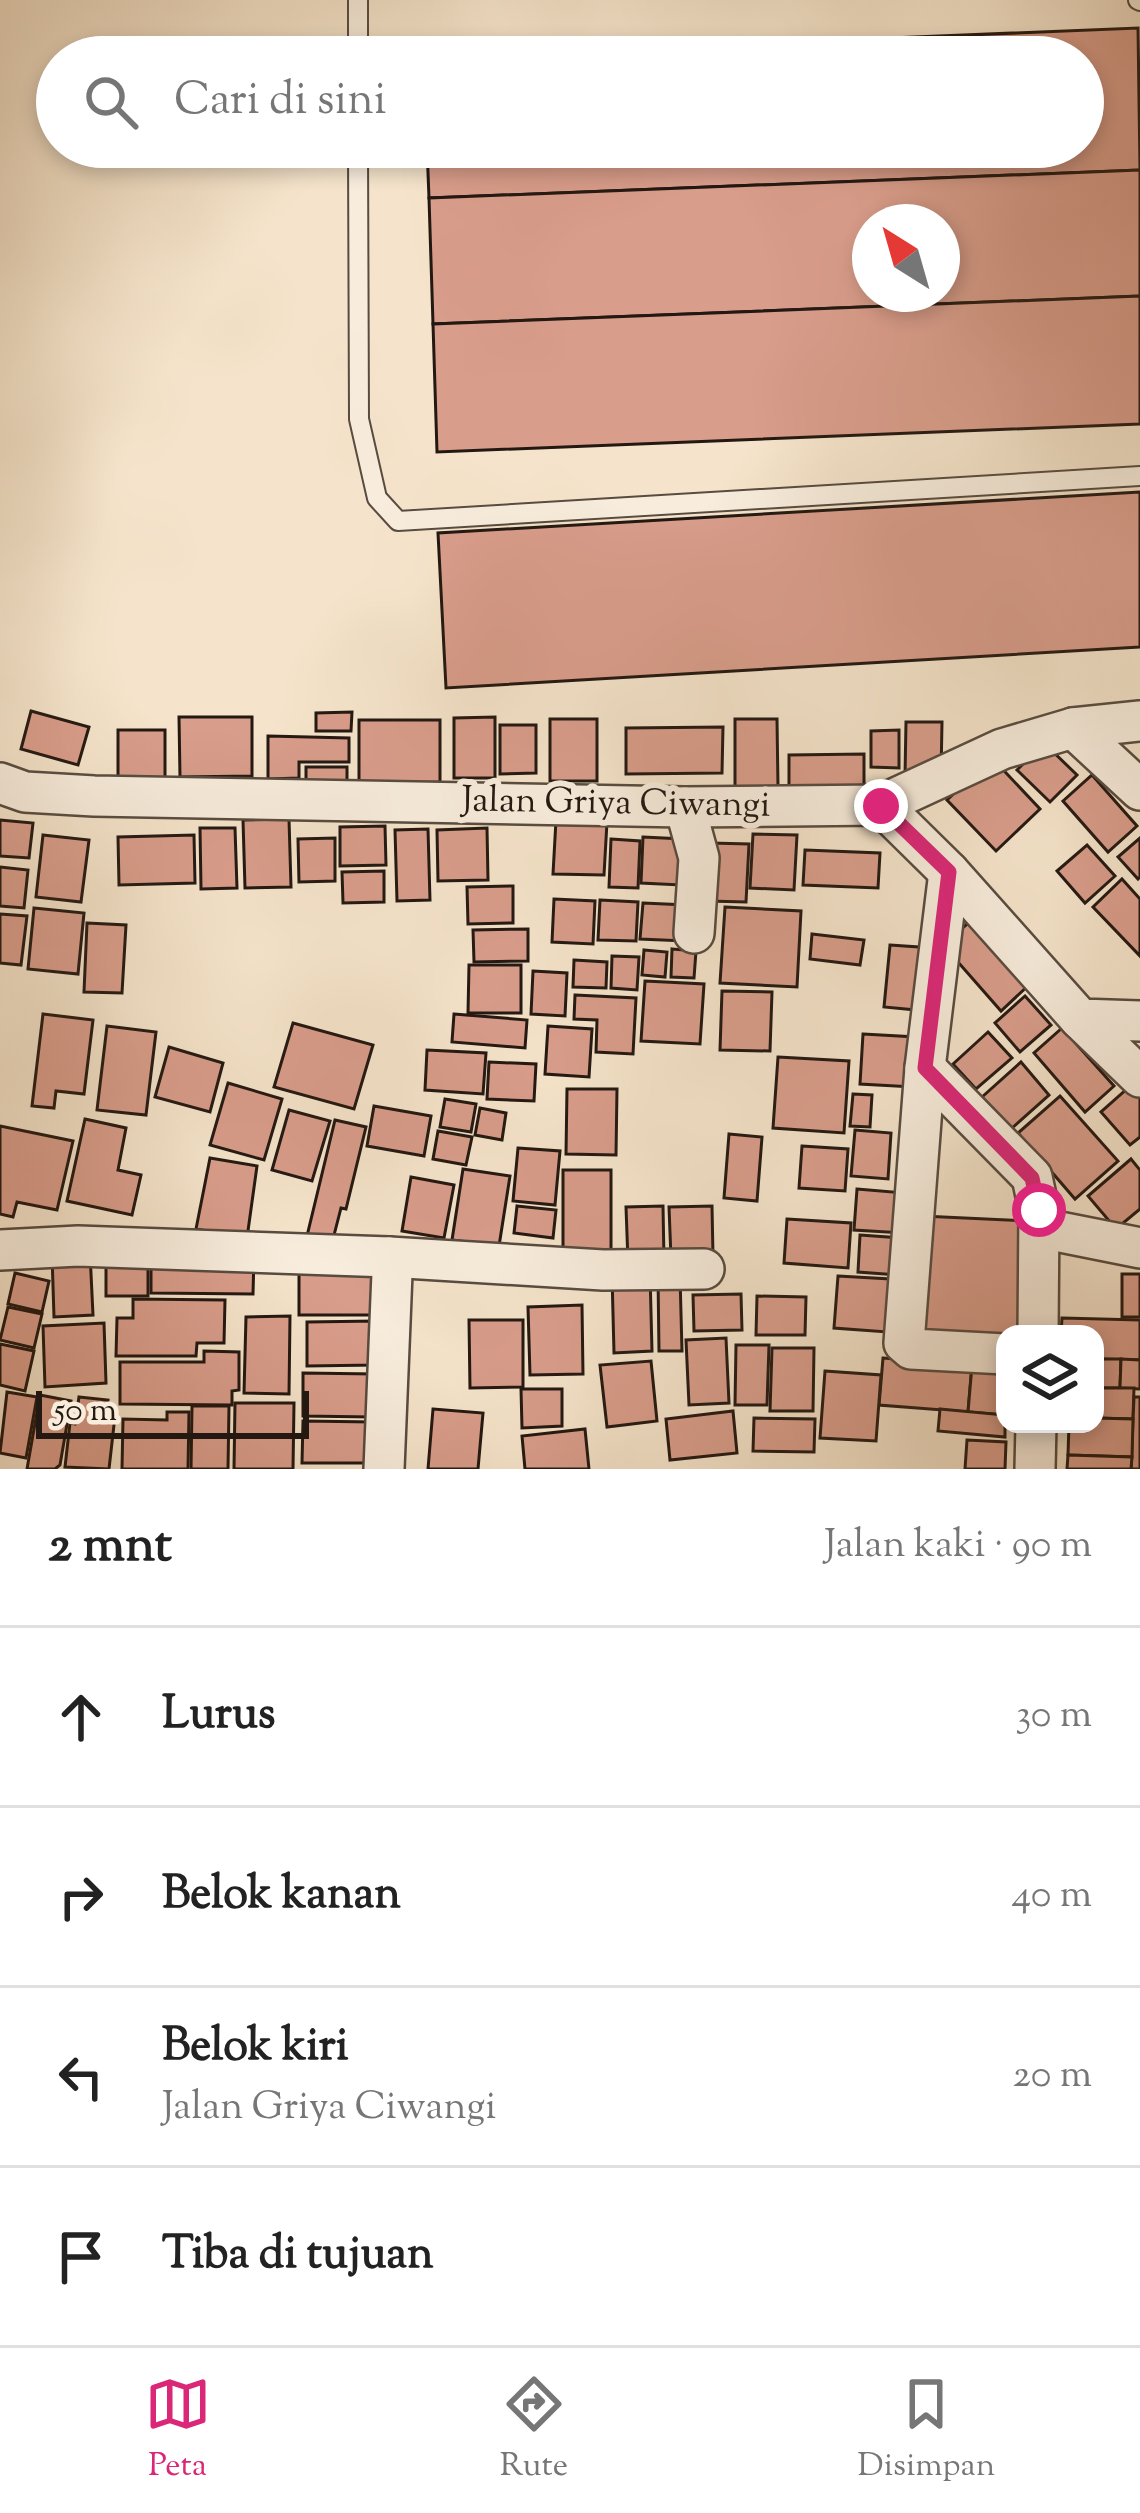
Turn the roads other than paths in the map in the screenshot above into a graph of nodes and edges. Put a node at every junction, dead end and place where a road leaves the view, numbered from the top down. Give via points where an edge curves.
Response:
1 (358, 0) edge
2 (358, 36) edge
3 (358, 168) edge
4 (1140, 476) edge
5 (1140, 721) edge
6 (1073, 728) junction
7 (0, 783) edge
8 (1140, 790) edge
9 (881, 806) junction
10 (685, 807) junction
11 (949, 872) junction
12 (694, 933) dead end
13 (1080, 1019) junction
14 (1140, 1021) edge
15 (925, 1068) junction
16 (1140, 1077) edge
17 (1040, 1228) junction
18 (1140, 1247) edge
19 (0, 1250) edge
20 (388, 1257) junction
21 (704, 1269) dead end
22 (1038, 1325) edge
23 (996, 1354) edge
24 (1036, 1433) edge
25 (384, 1469) edge
26 (1036, 1469) edge

1 - 2 lane
3 - 4 lane via 359,418 377,499 398,521
5 - 6 street
6 - 8 street
6 - 9 street via 1002,749
7 - 10 street, Jalan Griya Ciwangi via 94,796
9 - 10 street, Jalan Griya Ciwangi
9 - 11 street
10 - 12 street via 699,858
11 - 13 street
11 - 15 street
13 - 14 street
13 - 16 street
15 - 17 street via 1032,1178
15 - 23 street via 904,1343
17 - 18 street
17 - 22 street
19 - 20 street
20 - 21 street
20 - 25 street
24 - 26 street

